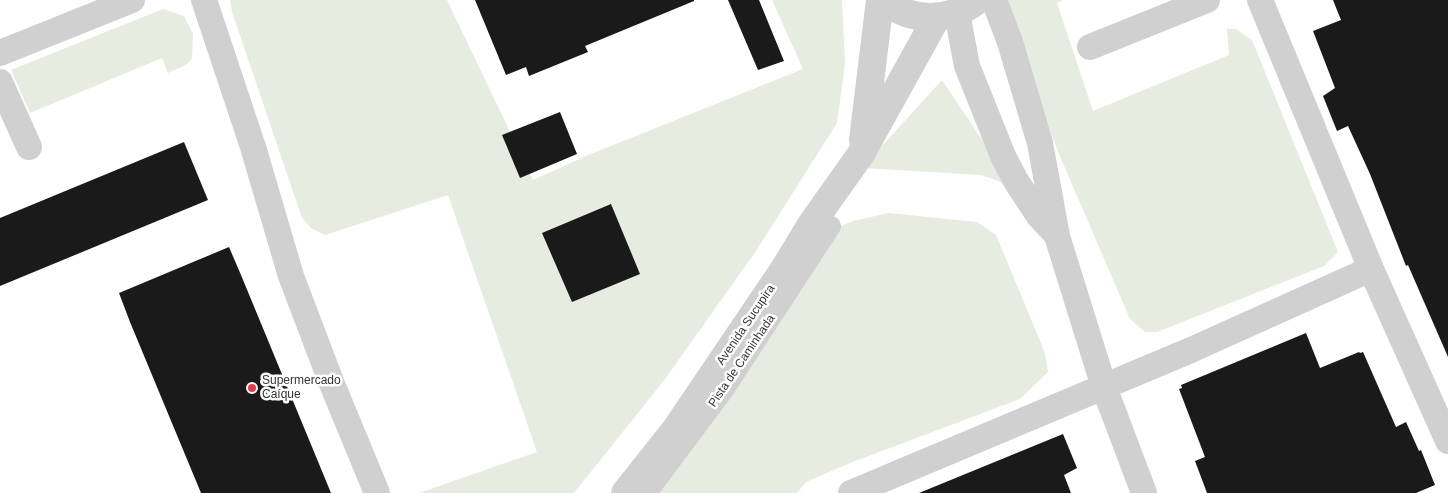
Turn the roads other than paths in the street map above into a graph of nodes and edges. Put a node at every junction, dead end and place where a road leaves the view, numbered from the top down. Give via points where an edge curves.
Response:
1 (132, 0) edge
2 (204, 0) edge
3 (882, 0) edge
4 (994, 0) edge
5 (1207, 0) edge
6 (1260, 0) edge
7 (957, 10) edge
8 (1090, 47) dead end
9 (0, 53) edge
10 (0, 82) edge
11 (28, 147) dead end
12 (861, 154) junction
13 (832, 226) dead end
14 (1057, 236) junction
15 (1371, 269) junction
16 (1104, 387) junction
17 (1448, 441) edge
18 (377, 493) edge
19 (625, 493) edge
20 (647, 493) edge
21 (851, 493) edge
22 (1144, 493) edge

1 - 9 street
2 - 18 street via 292,276
3 - 7 street via 917,16
3 - 12 street, Avenida Sucupira
4 - 14 street via 1040,143
5 - 8 street
6 - 15 street
7 - 12 street, Avenida Sucupira
7 - 14 street via 967,66 1003,156 1039,216
10 - 11 street
12 - 19 street, Avenida Sucupira via 675,430
13 - 20 street, Pista de Caminhada via 724,390
14 - 16 street
15 - 16 street
15 - 17 street
16 - 21 street
16 - 22 street

